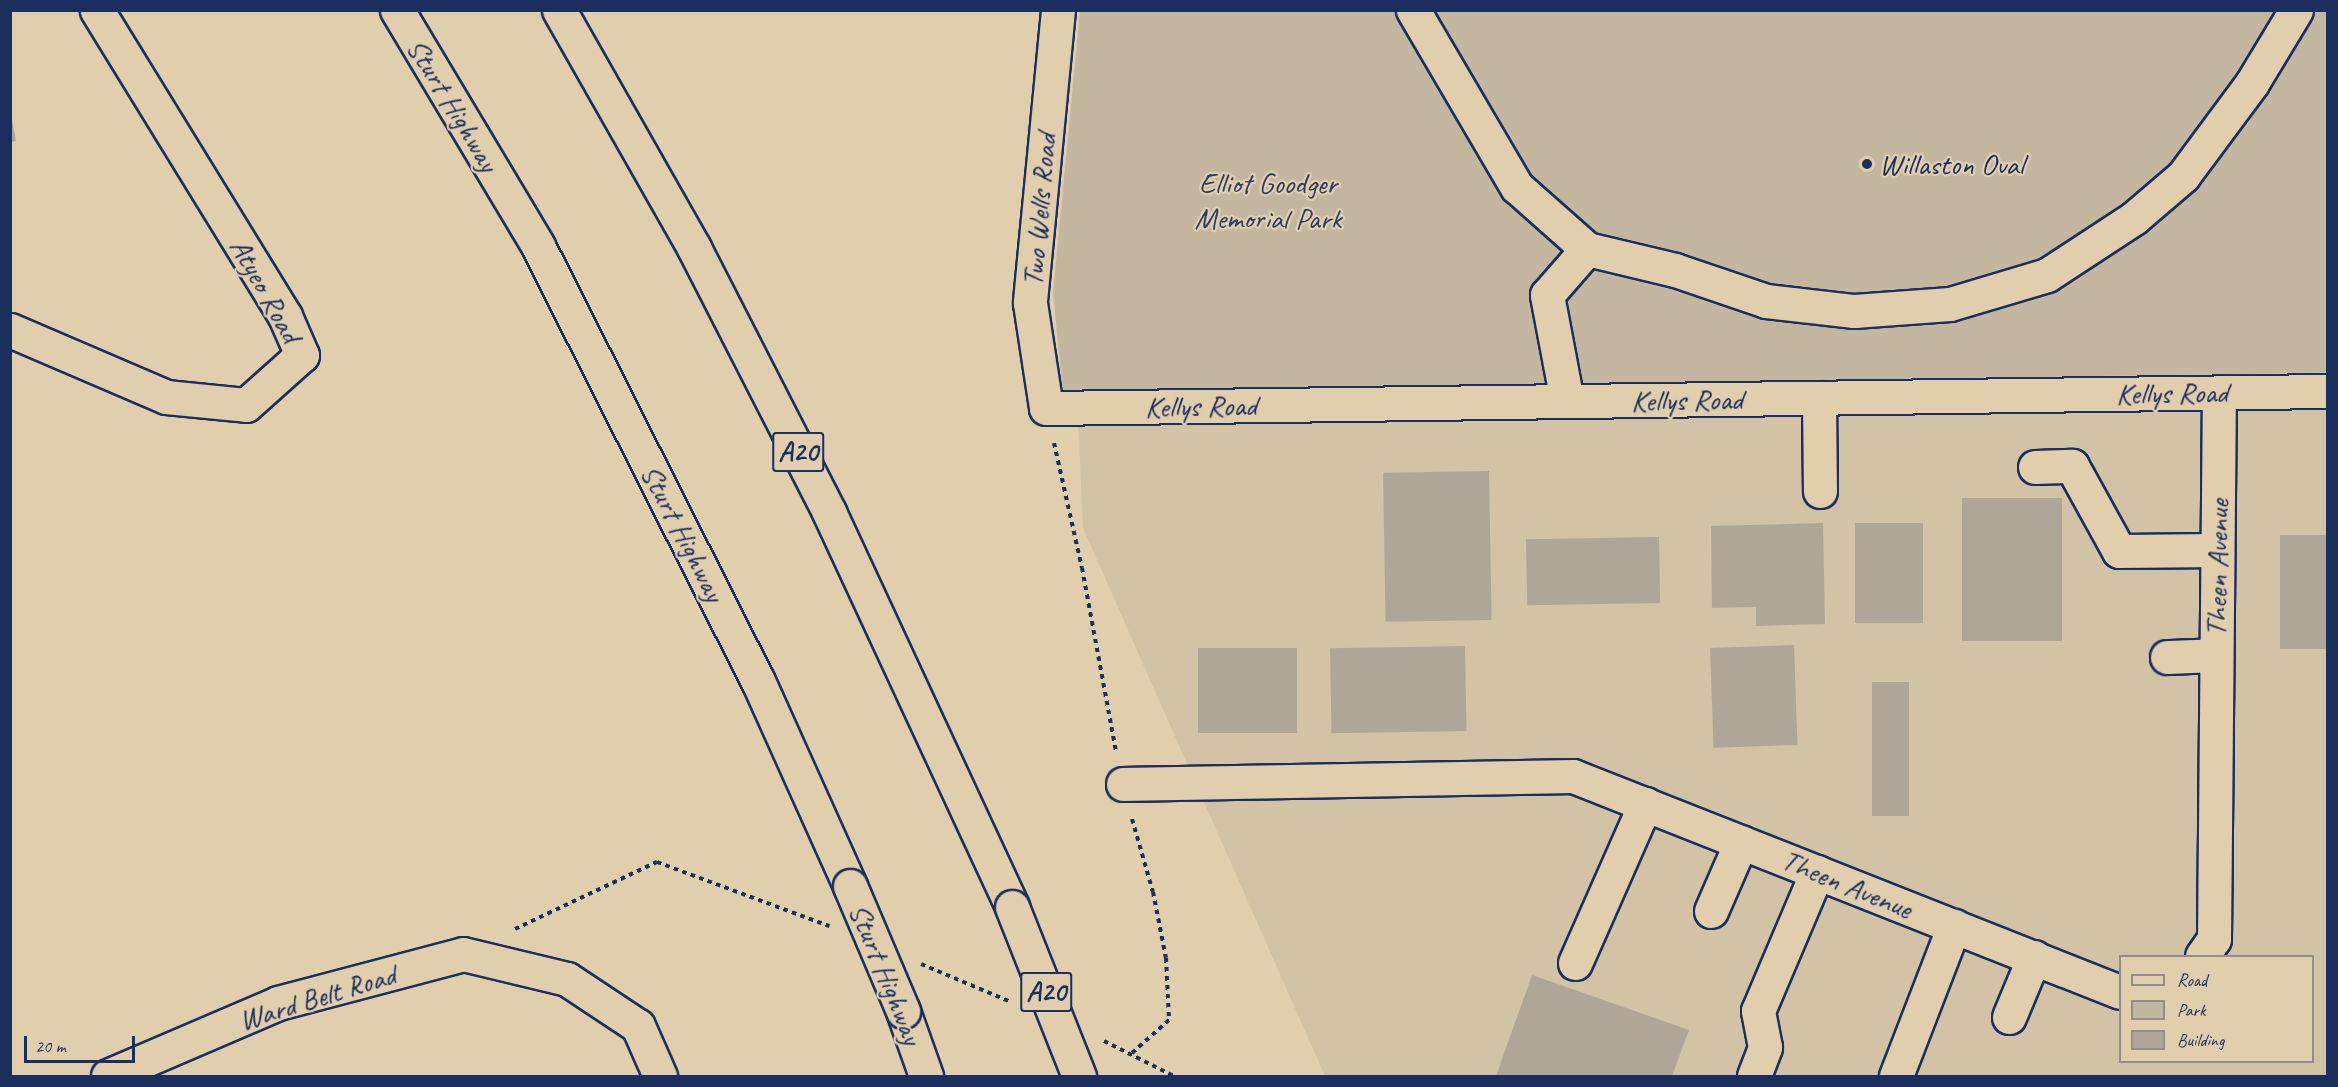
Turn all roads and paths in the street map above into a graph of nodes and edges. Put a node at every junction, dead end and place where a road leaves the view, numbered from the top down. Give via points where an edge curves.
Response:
1 (97, 10) edge
2 (397, 10) edge
3 (559, 10) edge
4 (1058, 10) edge
5 (1413, 10) edge
6 (2296, 10) edge
7 (1587, 249) junction
8 (10, 330) edge
9 (2328, 391) edge
10 (2219, 392) junction
11 (1819, 398) junction
12 (1567, 401) junction
13 (1046, 408) junction
14 (2035, 467) dead end
15 (1820, 491) dead end
16 (2217, 550) junction
17 (2216, 655) junction
18 (2167, 657) dead end
19 (1123, 784) junction
20 (1645, 804) junction
21 (1741, 842) junction
22 (1817, 872) junction
23 (1711, 912) dead end
24 (1954, 926) junction
25 (836, 928) dead end
26 (463, 954) junction
27 (2203, 955) edge
28 (2034, 957) junction
29 (913, 961) dead end
30 (1575, 963) dead end
31 (2119, 991) edge
32 (1023, 1007) dead end
33 (2008, 1017) dead end
34 (1100, 1039) dead end
35 (1132, 1053) junction
36 (108, 1077) edge
37 (660, 1077) edge
38 (926, 1077) edge
39 (1079, 1077) edge
40 (1174, 1077) edge
41 (1754, 1077) edge
42 (1896, 1077) edge

1 - 8 main road, Atyeo Road via 285,316 302,355 246,405 166,397
2 - 38 main road, Sturt Highway, bridge via 538,246 758,681 850,886 903,1011
3 - 39 main road, A20, bridge via 694,248 823,502 1012,907
4 - 13 main road, Two Wells Road via 1030,303
5 - 7 main road via 1517,187
6 - 7 main road via 2252,83 2183,176 2133,218 2047,275 1950,304 1854,311 1766,302 1675,270
7 - 12 main road via 1547,295
9 - 10 main road, Kellys Road
10 - 11 main road, Kellys Road
10 - 16 main road, Theen Avenue
11 - 12 main road, Kellys Road
11 - 15 main road
12 - 13 main road, Kellys Road
13 - 19 path via 1082,568
14 - 16 main road via 2072,466 2119,551
16 - 17 main road, Theen Avenue
17 - 18 main road
17 - 27 main road, Theen Avenue via 2214,939
19 - 20 main road, Theen Avenue via 1573,776
19 - 35 path via 1153,891 1166,958 1169,1020
20 - 21 main road, Theen Avenue
20 - 30 main road
21 - 22 main road, Theen Avenue
21 - 23 main road
22 - 24 main road, Theen Avenue
22 - 41 main road via 1758,1011 1765,1047
24 - 28 main road, Theen Avenue
24 - 42 main road
25 - 26 path via 657,862
26 - 36 main road, Ward Belt Road via 278,1003
26 - 37 main road via 567,979 638,1026
28 - 31 main road, Theen Avenue
28 - 33 main road
29 - 32 path
34 - 35 path
35 - 40 path

